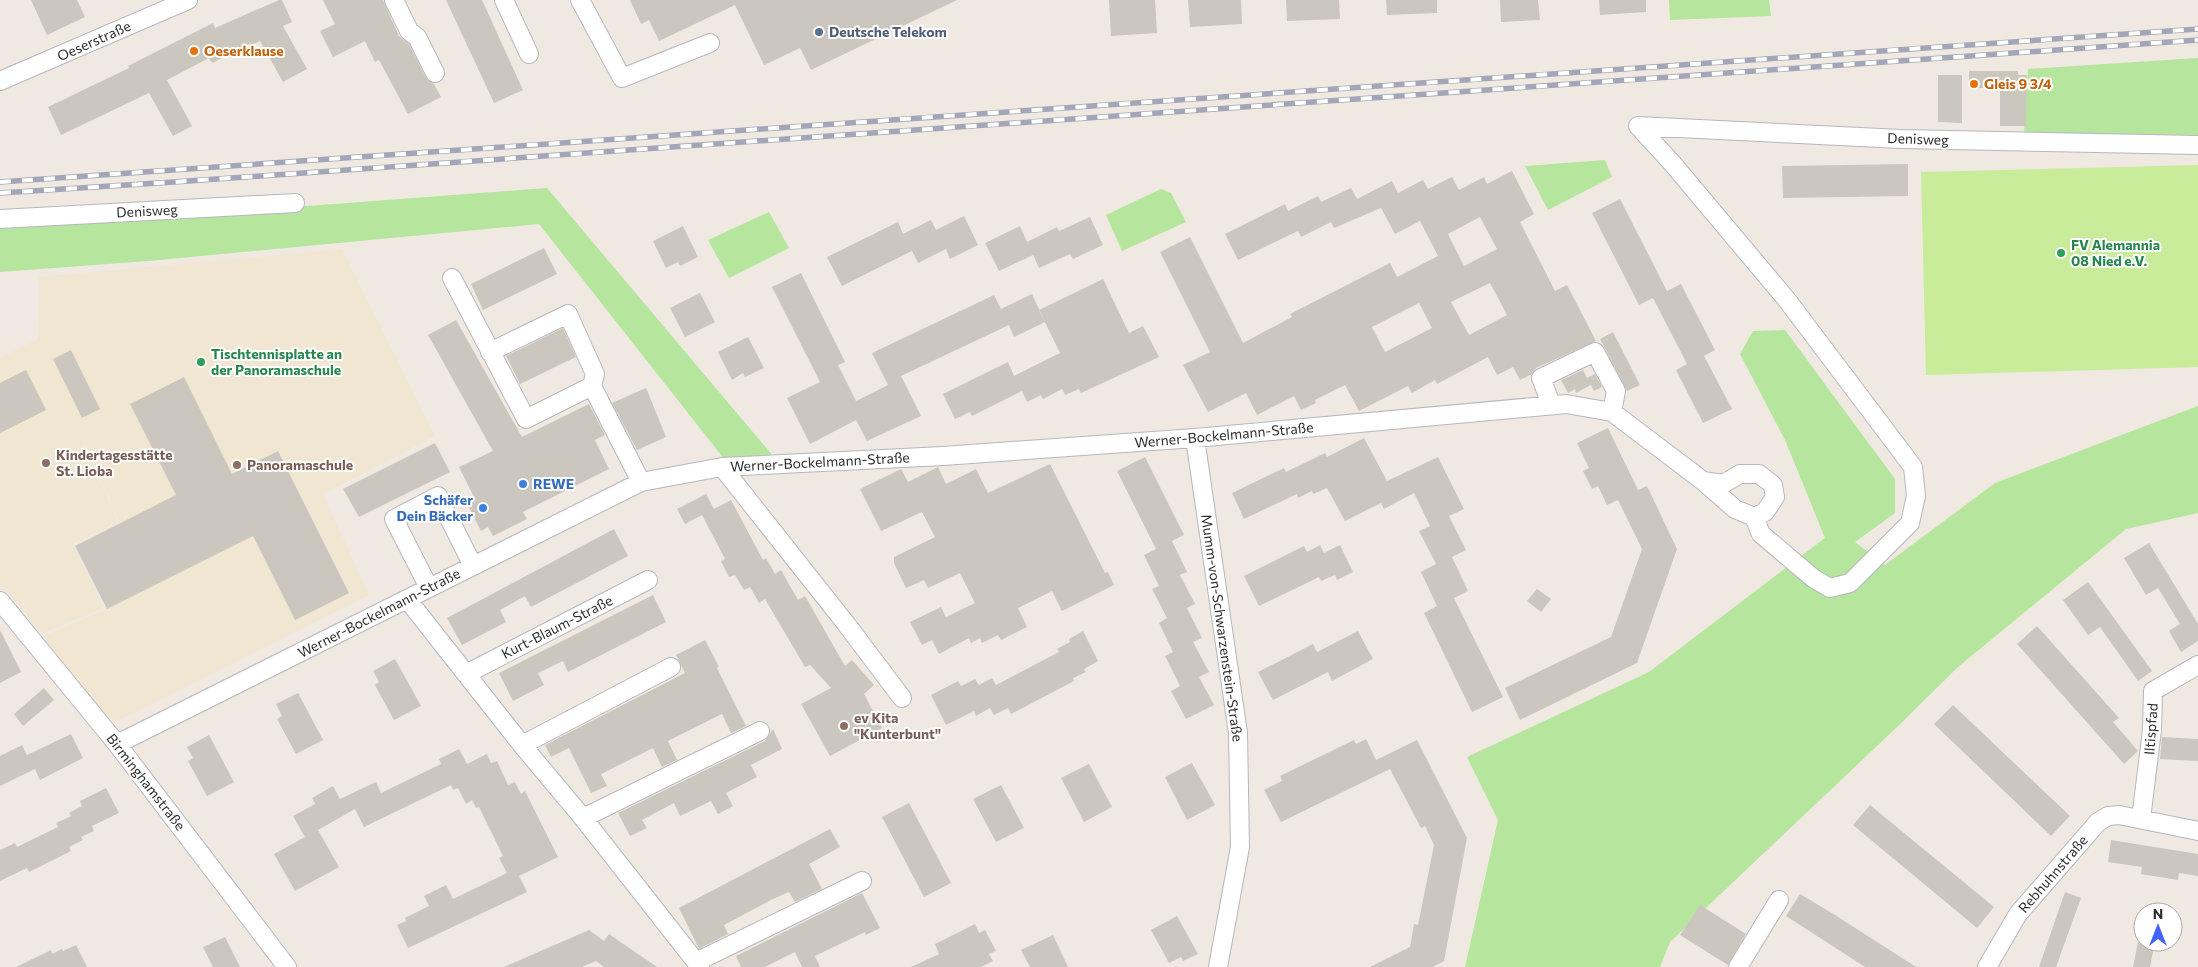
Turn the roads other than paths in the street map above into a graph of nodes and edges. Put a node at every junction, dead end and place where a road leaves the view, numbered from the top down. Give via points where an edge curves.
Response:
1 (188, 0) edge
2 (394, 0) edge
3 (504, 0) edge
4 (580, 0) edge
5 (710, 44) dead end
6 (529, 54) dead end
7 (435, 73) dead end
8 (0, 81) edge
9 (2198, 144) edge
10 (295, 204) dead end
11 (0, 219) edge
12 (452, 278) dead end
13 (490, 352) junction
14 (592, 386) junction
15 (1551, 404) junction
16 (1612, 412) junction
17 (1195, 438) junction
18 (722, 468) junction
19 (1703, 480) junction
20 (641, 482) junction
21 (1754, 517) junction
22 (473, 566) junction
23 (648, 580) dead end
24 (429, 588) junction
25 (407, 599) junction
26 (0, 601) edge
27 (2198, 665) edge
28 (670, 667) dead end
29 (466, 674) junction
30 (902, 698) dead end
31 (760, 731) dead end
32 (116, 744) junction
33 (522, 746) junction
34 (583, 818) junction
35 (2141, 819) junction
36 (2198, 831) edge
37 (862, 881) dead end
38 (1780, 900) dead end
39 (698, 965) edge
40 (287, 967) edge
41 (1218, 967) edge
42 (1738, 967) edge
43 (1987, 967) edge

1 - 8 street, Oeserstraße
2 - 7 street
3 - 6 street
4 - 5 street via 622,78
9 - 21 street, Denisweg via 1901,139 1638,126 1787,300 1913,466 1916,496 1910,523 1850,583 1830,588 1814,578 1761,534
10 - 11 street, Denisweg
12 - 13 street
13 - 14 street via 526,419
13 - 14 street via 568,314 595,374
14 - 20 street
15 - 16 street, Werner-Bockelmann-Straße via 1580,405
15 - 16 street via 1541,378 1595,352 1616,391
15 - 17 street, Werner-Bockelmann-Straße
16 - 19 street, Werner-Bockelmann-Straße
17 - 18 street, Werner-Bockelmann-Straße
17 - 41 street, Mumm-von-Schwarzenstein-Straße via 1238,733 1240,847
18 - 20 street, Werner-Bockelmann-Straße
18 - 30 street, Werner-Bockelmann-Straße
19 - 21 street, Werner-Bockelmann-Straße via 1735,509
19 - 21 street via 1722,484 1740,474 1760,474 1773,485 1776,497 1766,512
20 - 22 street, Werner-Bockelmann-Straße
22 - 24 street, Werner-Bockelmann-Straße
22 - 24 street via 438,496 394,519
23 - 29 street, Kurt-Blaum-Straße
24 - 25 street, Werner-Bockelmann-Straße
25 - 29 street
25 - 32 street, Werner-Bockelmann-Straße
26 - 32 street, Birminghamstraße
27 - 35 street, Iltispfad via 2154,690
28 - 33 street
29 - 33 street
31 - 34 street
32 - 40 street, Birminghamstraße
33 - 34 street
34 - 39 street
35 - 36 street, Rebhuhnstraße
35 - 43 street, Rebhuhnstraße via 2119,815 2108,816 2098,822 2018,914
37 - 39 street
38 - 42 street

